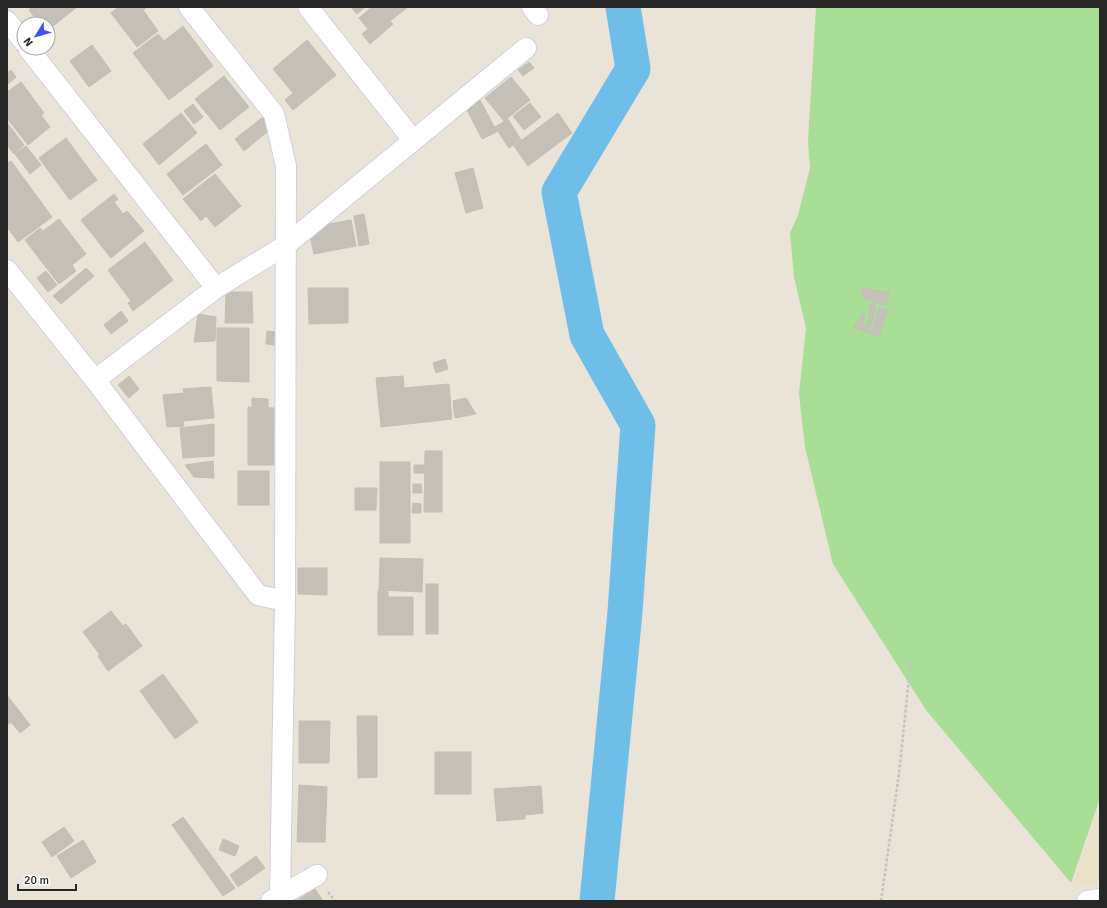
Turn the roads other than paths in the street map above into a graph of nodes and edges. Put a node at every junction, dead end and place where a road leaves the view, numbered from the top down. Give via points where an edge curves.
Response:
1 (189, 7) edge
2 (308, 7) edge
3 (7, 21) edge
4 (16, 32) edge
5 (526, 48) dead end
6 (34, 56) edge
7 (413, 140) junction
8 (286, 245) junction
9 (7, 270) edge
10 (216, 288) junction
11 (95, 380) junction
12 (285, 601) junction
13 (317, 875) dead end
14 (276, 898) edge
15 (1100, 899) edge
16 (1087, 901) edge

1 - 8 street via 274,114 286,166
2 - 7 street
3 - 4 street
5 - 7 street
6 - 10 street
7 - 8 street
8 - 10 street
8 - 12 street
9 - 11 street
10 - 11 street
11 - 12 street via 258,595
12 - 14 street
13 - 14 street
15 - 16 street

